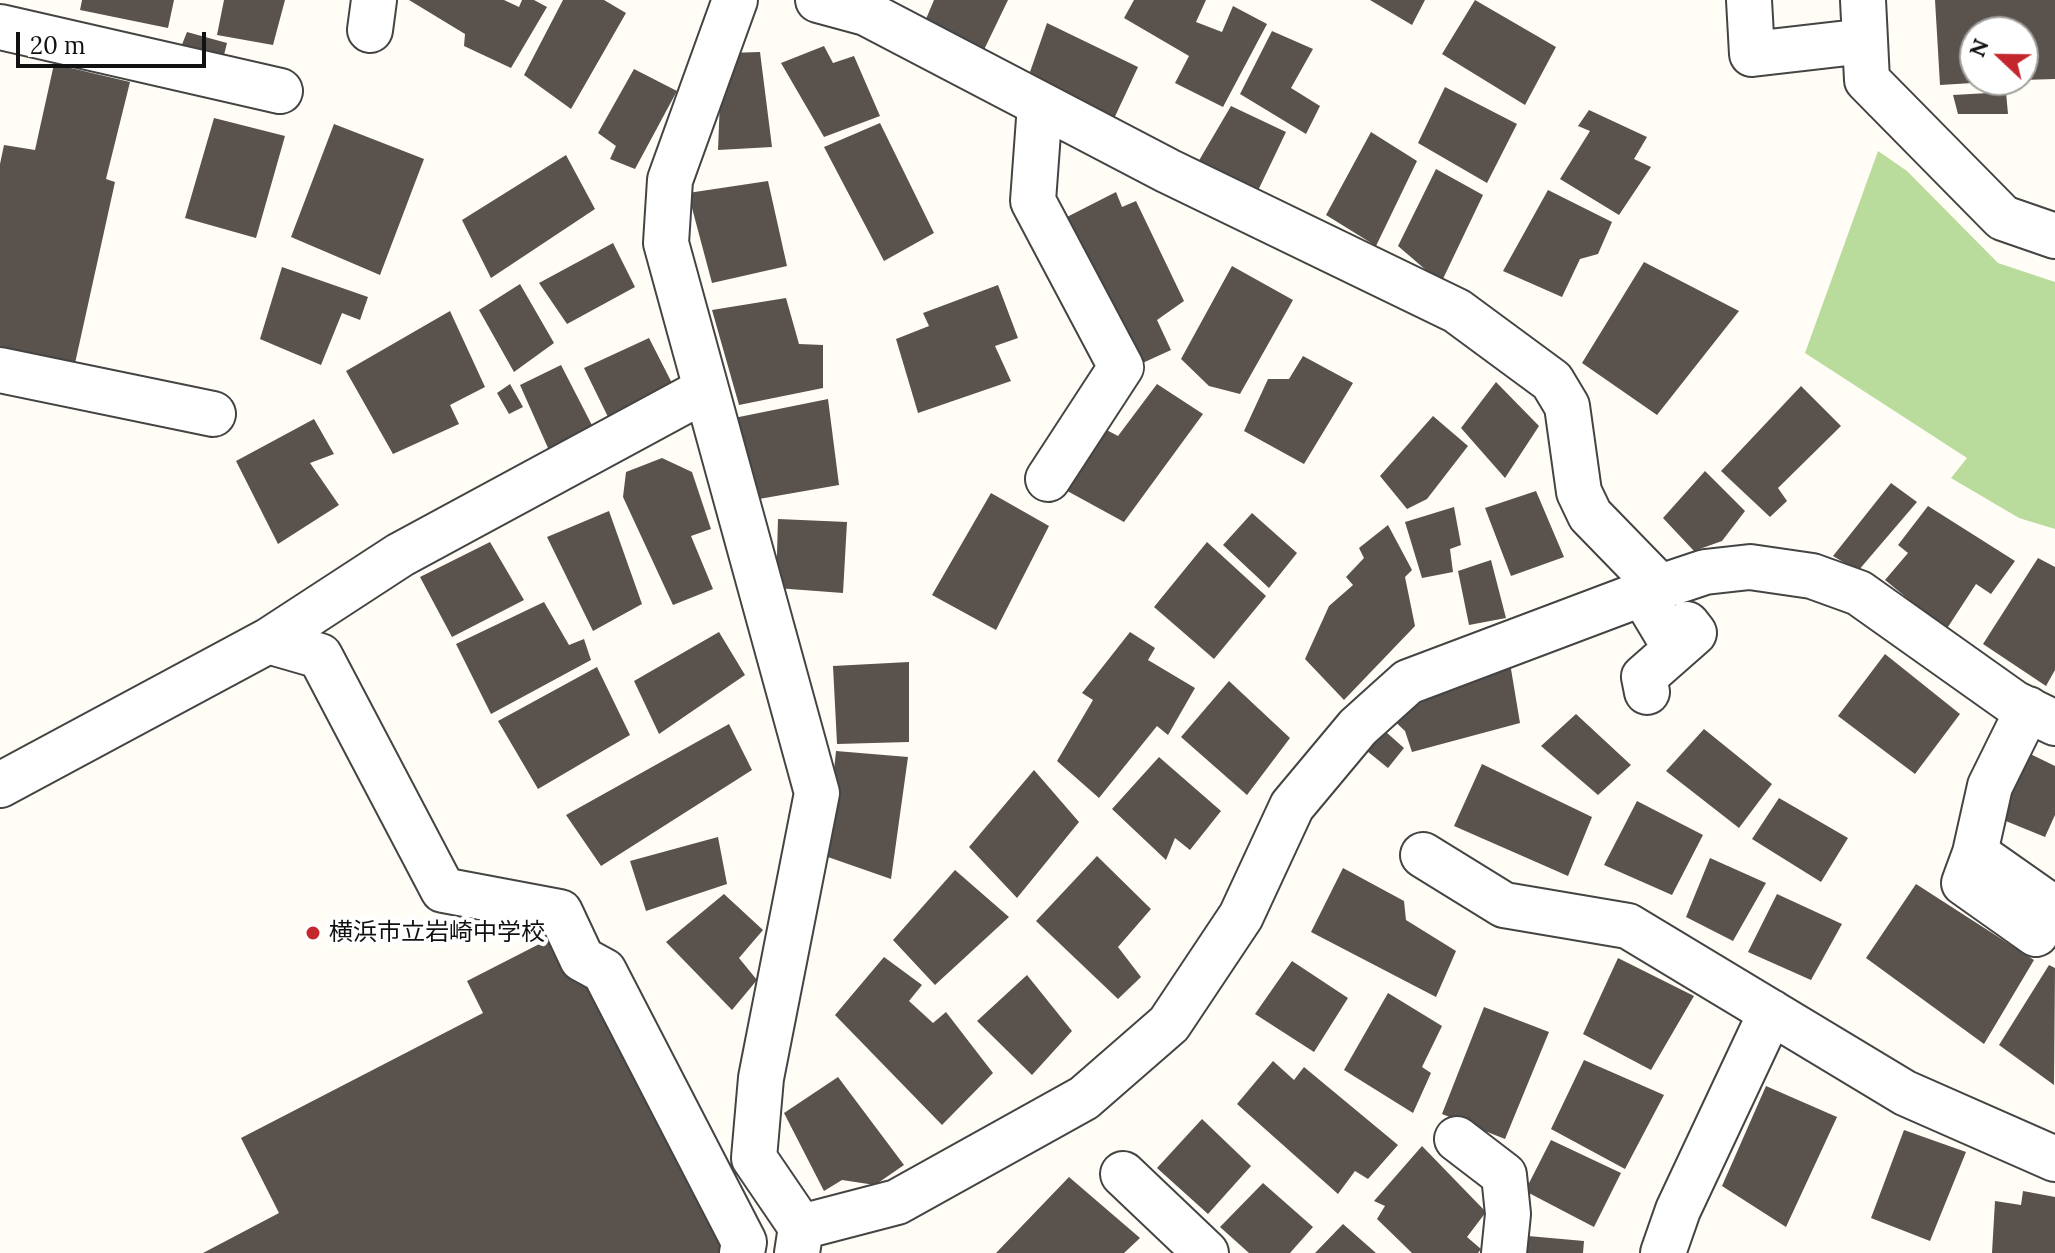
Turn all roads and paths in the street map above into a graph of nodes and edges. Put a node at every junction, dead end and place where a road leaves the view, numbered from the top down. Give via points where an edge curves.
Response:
1 (735, 0) edge
2 (818, 0) edge
3 (1749, 0) edge
4 (1864, 20) edge
5 (0, 27) edge
6 (280, 91) dead end
7 (1040, 105) junction
8 (2055, 236) edge
9 (0, 370) edge
10 (705, 390) junction
11 (213, 414) dead end
12 (1048, 479) dead end
13 (1662, 586) junction
14 (1714, 631) dead end
15 (268, 641) junction
16 (1647, 692) dead end
17 (2041, 716) edge
18 (0, 785) edge
19 (1423, 855) dead end
20 (2046, 922) edge
21 (1771, 1012) junction
22 (1457, 1139) dead end
23 (2055, 1159) edge
24 (1123, 1174) dead end
25 (799, 1240) edge
26 (742, 1253) edge
27 (1206, 1253) edge
28 (1504, 1253) edge
29 (1663, 1253) edge

1 - 10 street via 670,180 666,243
2 - 7 street via 866,13
3 - 4 street via 1752,54
4 - 8 street via 1867,80 2003,218
5 - 6 street
7 - 12 street via 1033,201 1121,367
7 - 13 street via 1457,311 1552,381 1567,406 1579,492 1590,515
9 - 11 street
10 - 15 street via 400,555
10 - 25 street via 817,793 761,1078 754,1158
13 - 14 street
13 - 16 street via 1669,638 1687,624 1694,633 1644,677
13 - 17 street via 1750,567 1812,576 1859,593
13 - 25 street via 1408,682 1358,727 1292,806 1241,916 1169,1024 1084,1098 897,1202
15 - 18 street
15 - 26 street via 320,656 443,890 560,912 582,959 604,971 744,1242
17 - 20 street via 1990,786 1975,853
19 - 21 street via 1504,905 1628,926
21 - 23 street via 1905,1093
21 - 29 street
22 - 28 street via 1504,1175
24 - 27 street

